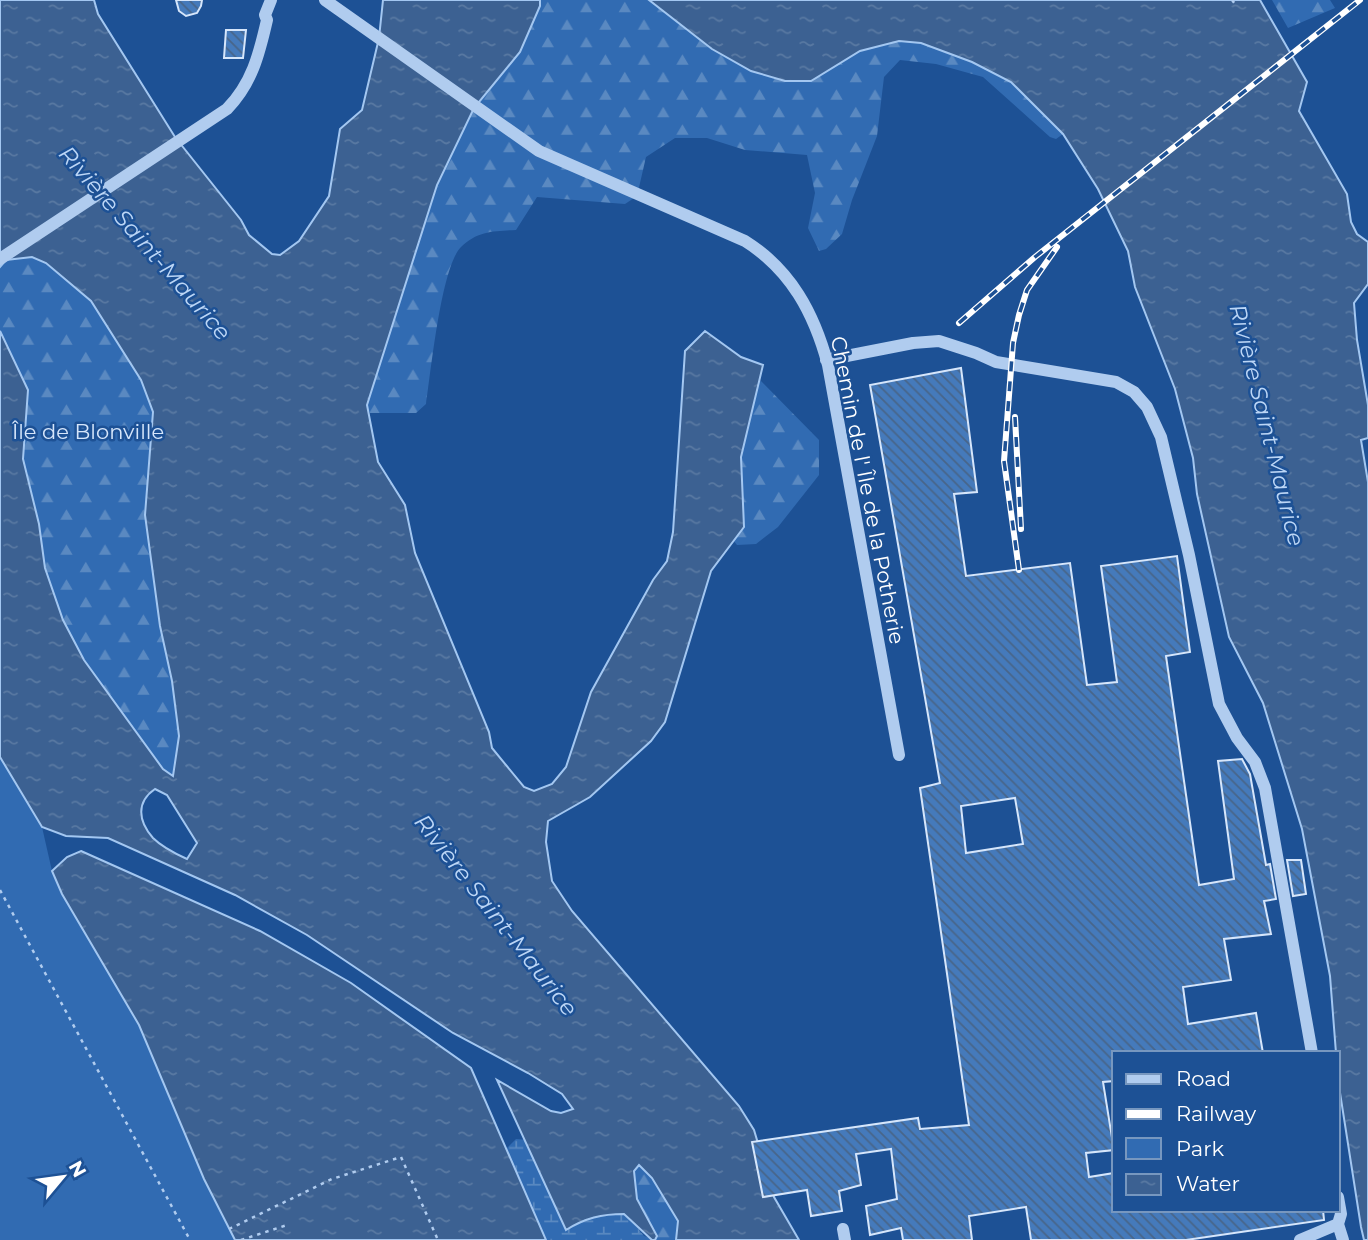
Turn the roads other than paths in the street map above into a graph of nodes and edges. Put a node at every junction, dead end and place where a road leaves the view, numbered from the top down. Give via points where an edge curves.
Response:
1 (271, 0) edge
2 (329, 2) edge
3 (0, 259) edge
4 (826, 360) junction
5 (899, 755) dead end
6 (1312, 1051) edge
7 (1340, 1209) edge
8 (1338, 1224) junction
9 (1300, 1240) edge
10 (1343, 1240) edge

1 - 3 street via 259,56 245,88 227,109
2 - 4 street, Chemin de l' Île de la Potherie via 553,159 761,251 801,295
4 - 5 street, Chemin de l' Île de la Potherie
4 - 6 street via 939,341 996,362 1116,382 1147,407 1161,437 1219,704 1255,762 1265,788
7 - 8 street
8 - 9 street
8 - 10 street

